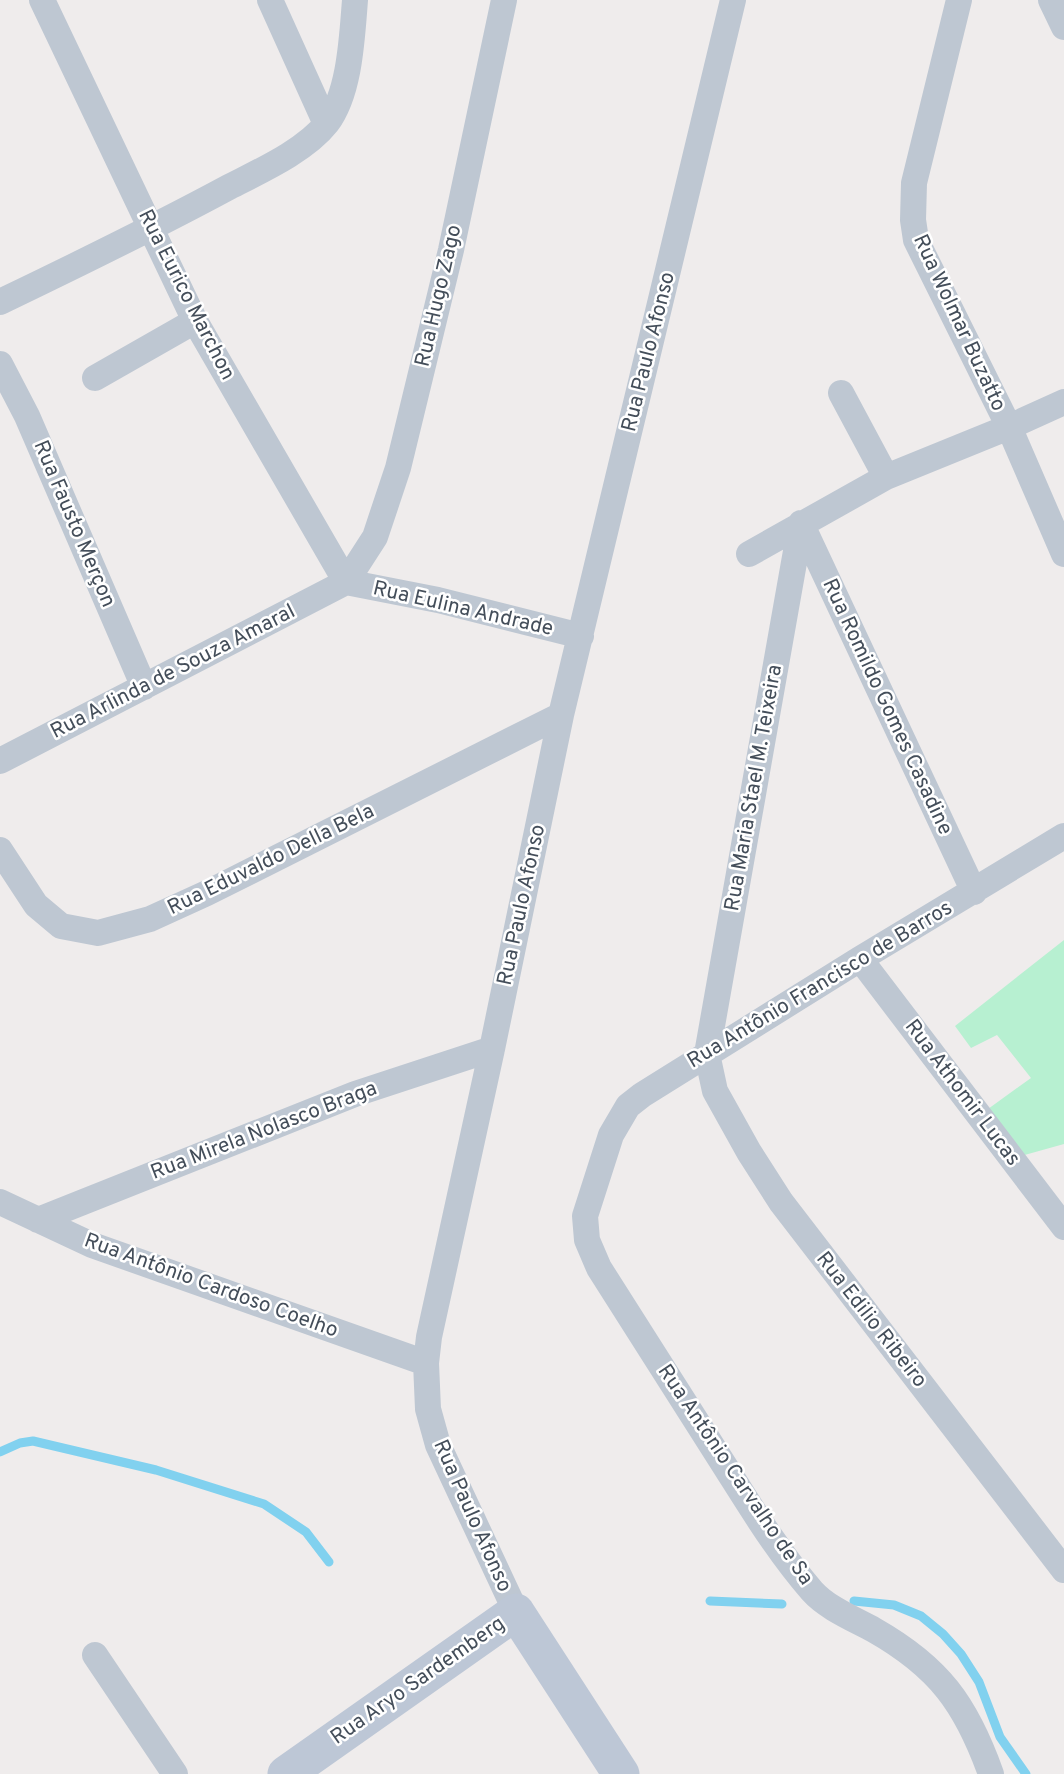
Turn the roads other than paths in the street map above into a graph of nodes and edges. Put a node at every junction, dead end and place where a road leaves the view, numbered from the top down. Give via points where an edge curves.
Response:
1 (42, 0) edge
2 (270, 0) edge
3 (355, 0) edge
4 (504, 0) edge
5 (733, 0) edge
6 (959, 0) edge
7 (1051, 0) edge
8 (1064, 27) edge
9 (326, 124) junction
10 (150, 229) junction
11 (0, 302) edge
12 (195, 321) junction
13 (0, 364) edge
14 (95, 378) dead end
15 (841, 393) dead end
16 (1064, 402) edge
17 (1009, 427) junction
18 (886, 477) junction
19 (801, 523) junction
20 (749, 554) dead end
21 (1064, 554) edge
22 (346, 582) junction
23 (581, 636) junction
24 (144, 687) junction
25 (561, 715) junction
26 (0, 761) edge
27 (1064, 836) edge
28 (0, 850) edge
29 (974, 892) junction
30 (860, 959) junction
31 (492, 1049) junction
32 (708, 1054) junction
33 (603, 1158) joint
34 (0, 1202) edge
35 (38, 1220) junction
36 (1064, 1227) edge
37 (426, 1363) junction
38 (1064, 1570) edge
39 (516, 1612) junction
40 (95, 1655) dead end
41 (175, 1774) edge
42 (286, 1774) edge
43 (621, 1774) edge
44 (990, 1774) edge

1 - 10 street, Rua Eurico Marchon
2 - 9 street
3 - 9 street via 345,79
4 - 22 street, Rua Hugo Zago via 451,250 398,468 375,537
5 - 23 street, Rua Paulo Afonso
6 - 17 street, Rua Wolmar Buzatto via 914,183 913,220 916,240
7 - 8 street
9 - 10 street via 292,153
10 - 11 street
10 - 12 street, Rua Eurico Marchon
12 - 14 street
12 - 22 street, Rua Eurico Marchon
13 - 24 street, Rua Fausto Merçon
15 - 18 street
16 - 17 street
17 - 18 street
17 - 21 street, Rua Wolmar Buzatto
18 - 19 street
19 - 20 street
19 - 29 street, Rua Romildo Gomes Casadine
19 - 32 street, Rua Maria Stael M. Teixeira
22 - 23 street, Rua Eulina Andrade
22 - 24 street, Rua Arlinda de Souza Amaral
23 - 25 street, Rua Paulo Afonso
24 - 26 street, Rua Arlinda de Souza Amaral
25 - 28 street, Rua Eduvaldo Della Bela via 196,898 150,919 98,933 61,926 36,905
25 - 31 street, Rua Paulo Afonso
27 - 29 street, Rua Antônio Francisco de Barros
29 - 30 street, Rua Antônio Francisco de Barros
30 - 32 street, Rua Antônio Francisco de Barros
30 - 36 street, Rua Athomir Lucas
31 - 35 street, Rua Mirela Nolasco Braga via 355,1094
31 - 37 street, Rua Paulo Afonso via 438,1287
32 - 33 street, Rua Antônio Francisco de Barros via 628,1106
32 - 38 street, Rua Edilio Ribeiro via 715,1091 781,1202
33 - 44 street, Rua Antônio Carvalho de Sa via 585,1216 587,1240 599,1268 795,1571 814,1594 905,1648 941,1680 963,1710
34 - 35 street, Rua Antônio Cardoso Coelho
35 - 37 street, Rua Antônio Cardoso Coelho via 92,1245
37 - 39 street, Rua Paulo Afonso via 428,1409 438,1445
39 - 42 street, Rua Aryo Sardemberg
39 - 43 street, Rua Paulo Afonso
40 - 41 street

